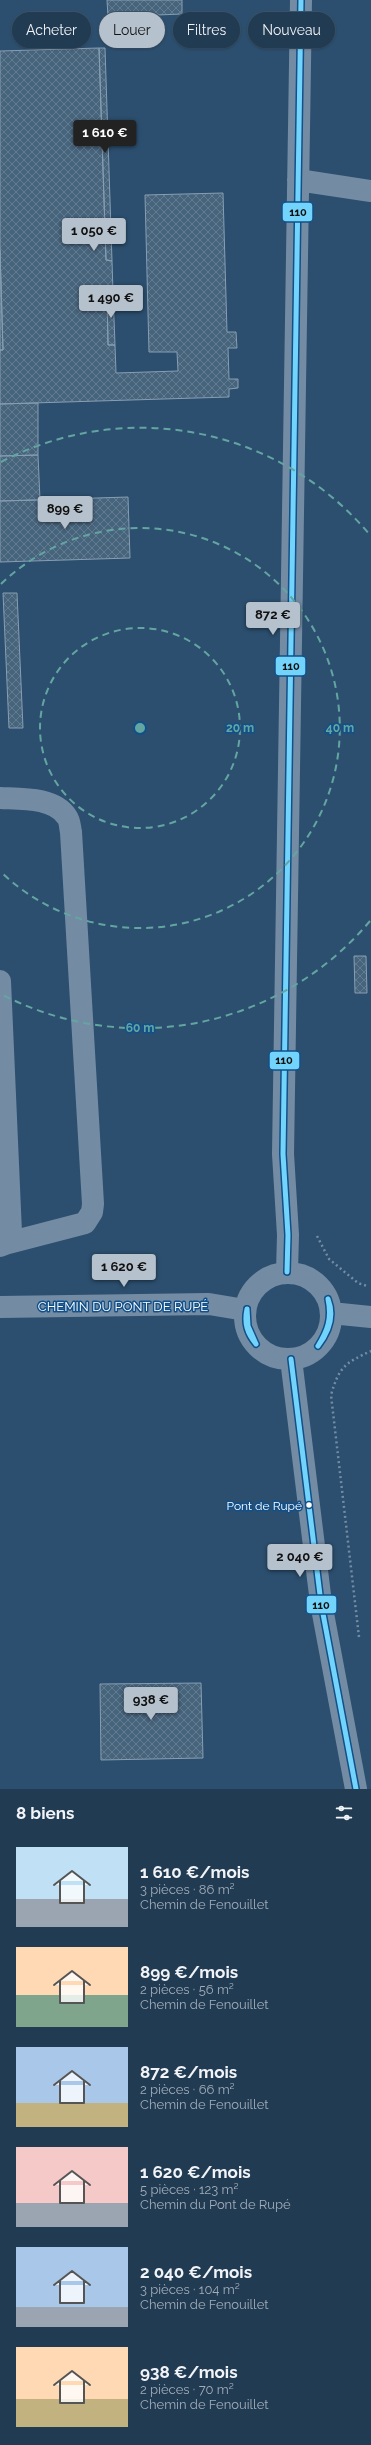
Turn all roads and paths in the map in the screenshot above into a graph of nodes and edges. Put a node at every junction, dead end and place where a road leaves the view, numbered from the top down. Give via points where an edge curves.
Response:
1 (301, 0) edge
2 (298, 180) junction
3 (371, 191) edge
4 (0, 798) edge
5 (0, 980) edge
6 (1, 1037) edge
7 (3, 1114) edge
8 (5, 1193) edge
9 (4, 1245) edge
10 (287, 1272) junction
11 (0, 1307) edge
12 (245, 1310) junction
13 (331, 1313) junction
14 (371, 1318) edge
15 (371, 1351) edge
16 (291, 1359) junction
17 (359, 1640) dead end
18 (356, 1789) edge

1 - 2 street
2 - 3 street
2 - 10 street via 283,1154 288,1235
4 - 9 street via 40,801 56,808 67,817 71,832 93,1204 92,1212 85,1223
5 - 6 street
6 - 7 street
7 - 8 street
8 - 9 street via 11,1233
10 - 12 street via 268,1278 252,1291
10 - 13 street via 300,1274 322,1289 329,1300
11 - 12 street, CHEMIN DU PONT DE RUPÉ via 208,1304
12 - 16 street via 245,1323 249,1335 257,1346 279,1358
13 - 14 street
13 - 16 street via 325,1339 305,1356
15 - 17 path via 347,1362 337,1375 331,1395
16 - 18 street via 321,1603

